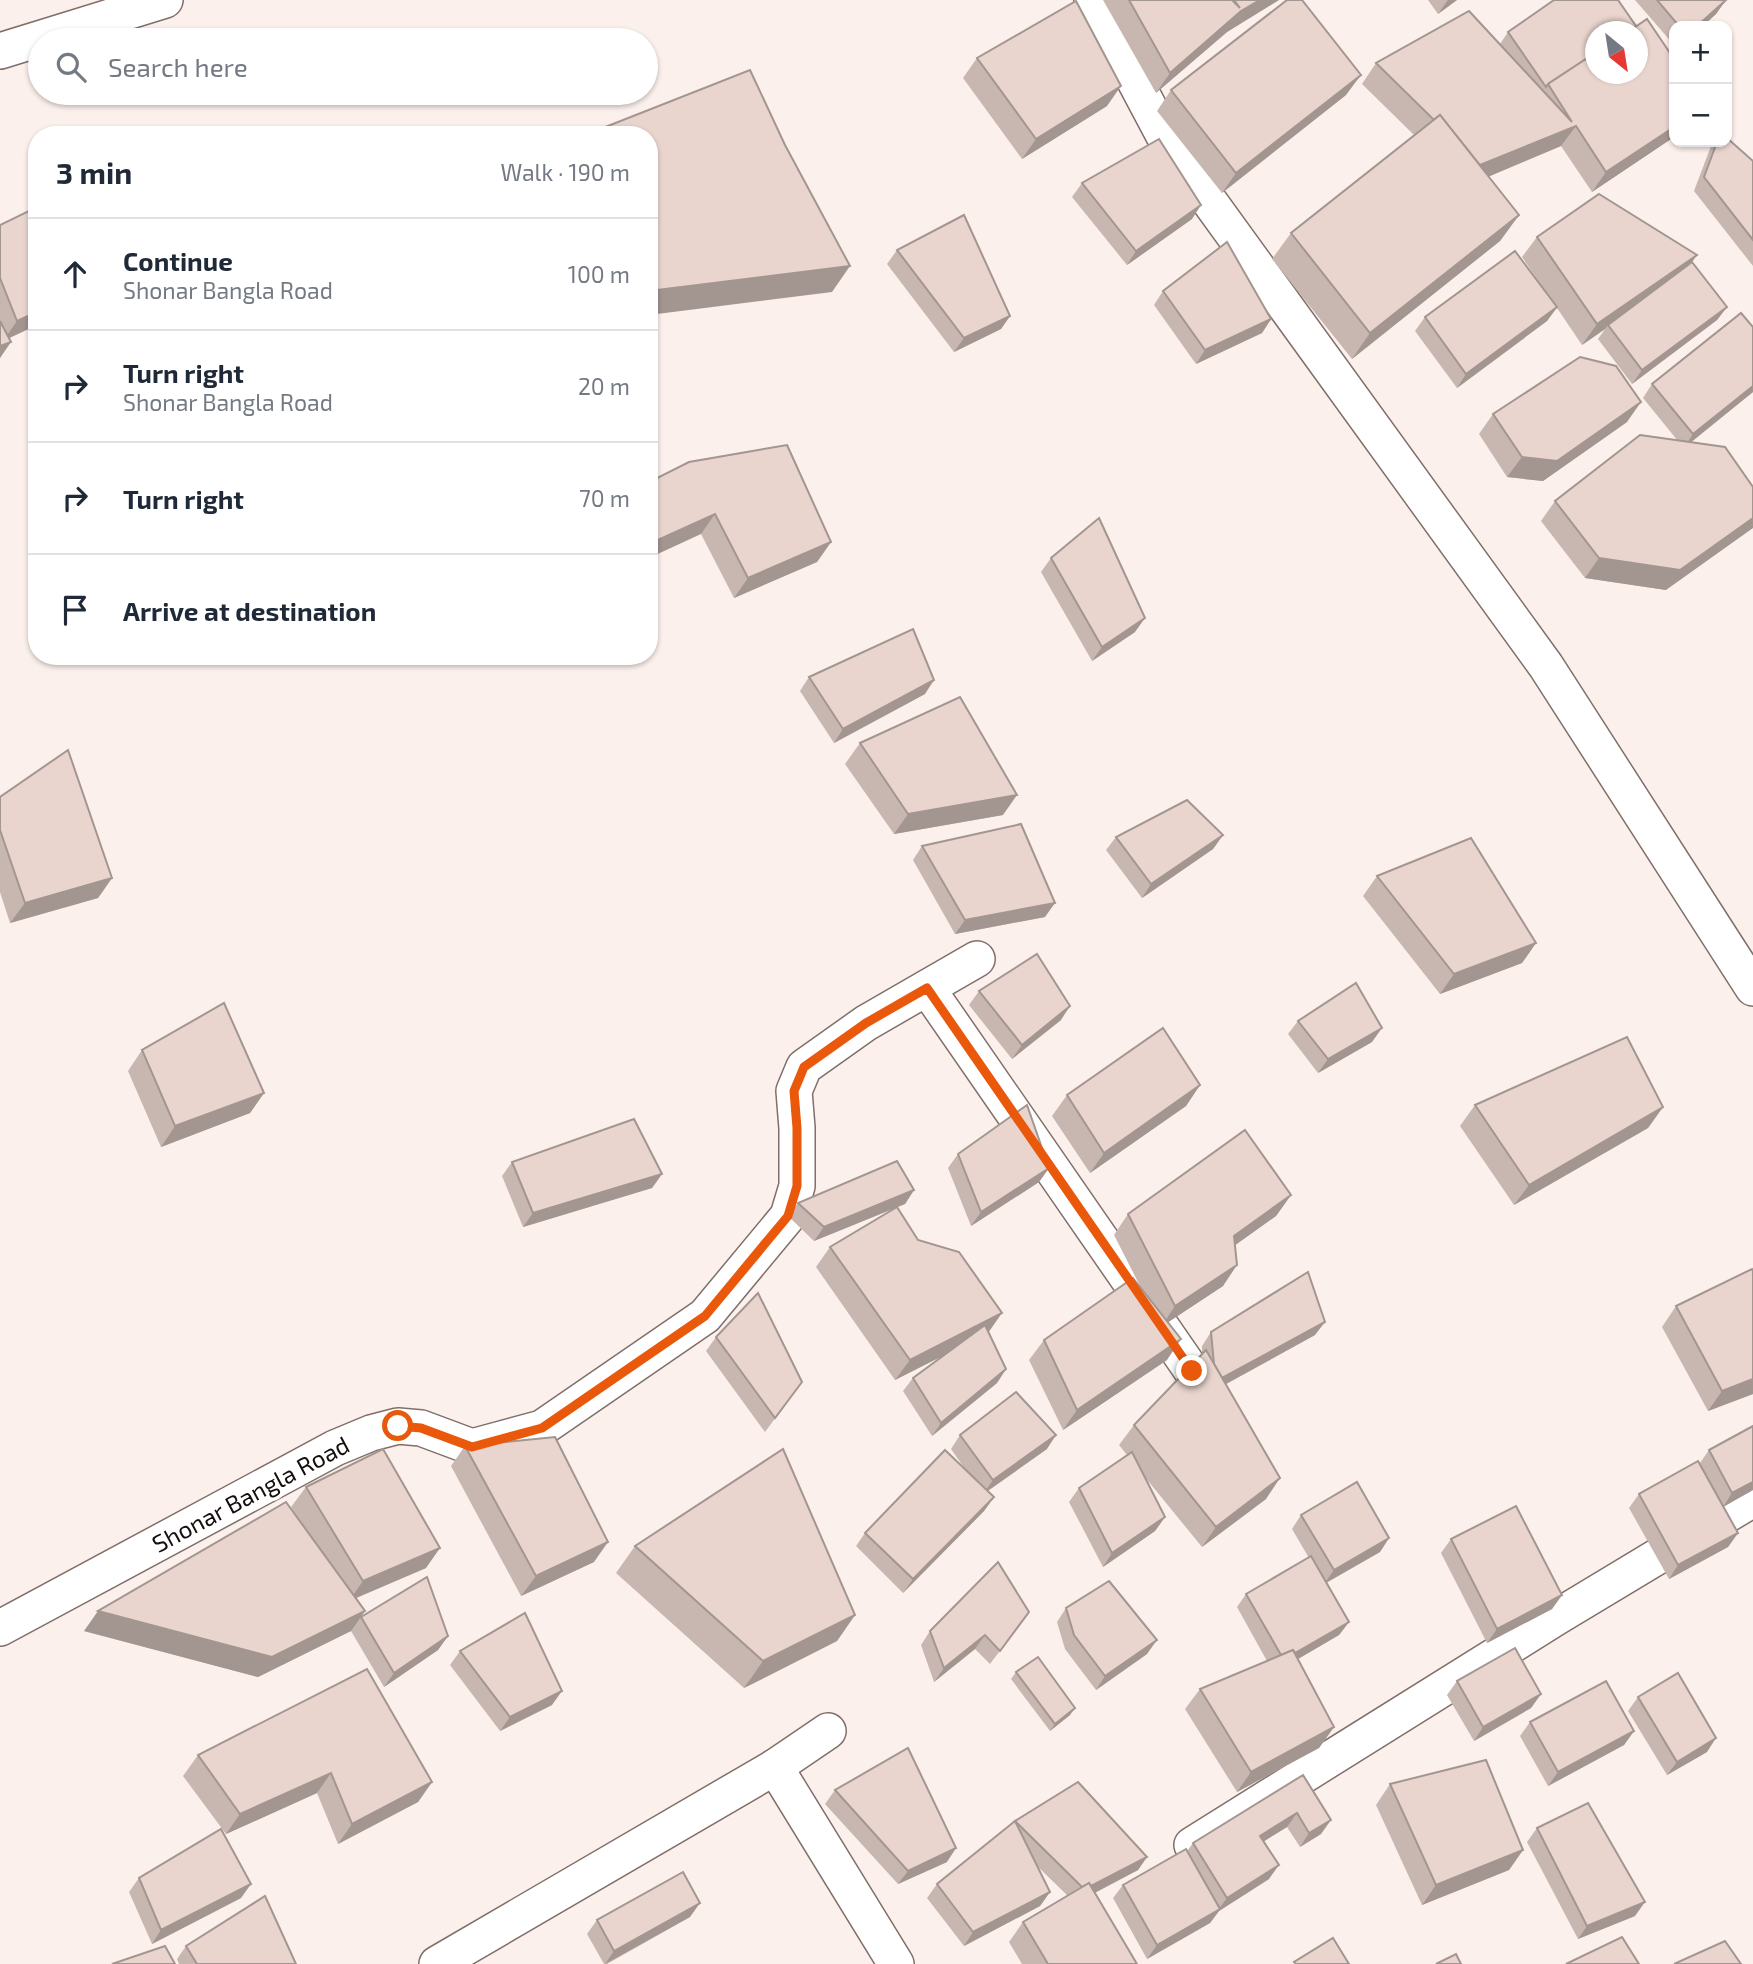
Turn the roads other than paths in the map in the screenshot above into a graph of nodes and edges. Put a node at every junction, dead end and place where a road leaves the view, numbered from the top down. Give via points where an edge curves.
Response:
1 (165, 0) edge
2 (1092, 0) edge
3 (74, 28) edge
4 (28, 42) edge
5 (0, 51) edge
6 (977, 959) dead end
7 (927, 988) junction
8 (1753, 988) edge
9 (1192, 1371) edge
10 (1753, 1499) edge
11 (0, 1628) edge
12 (828, 1731) dead end
13 (775, 1767) junction
14 (1192, 1845) edge
15 (437, 1964) edge
16 (896, 1964) edge

1 - 3 street
2 - 8 street via 1170,147 1546,666
4 - 5 street
6 - 7 street, Shonar Bangla Road
7 - 9 street
7 - 11 street, Shonar Bangla Road via 866,1023 804,1067 794,1091 797,1186 788,1216 694,1324 542,1428 472,1447 421,1428 398,1426 371,1433
10 - 14 street
12 - 13 street
13 - 15 street
13 - 16 street

